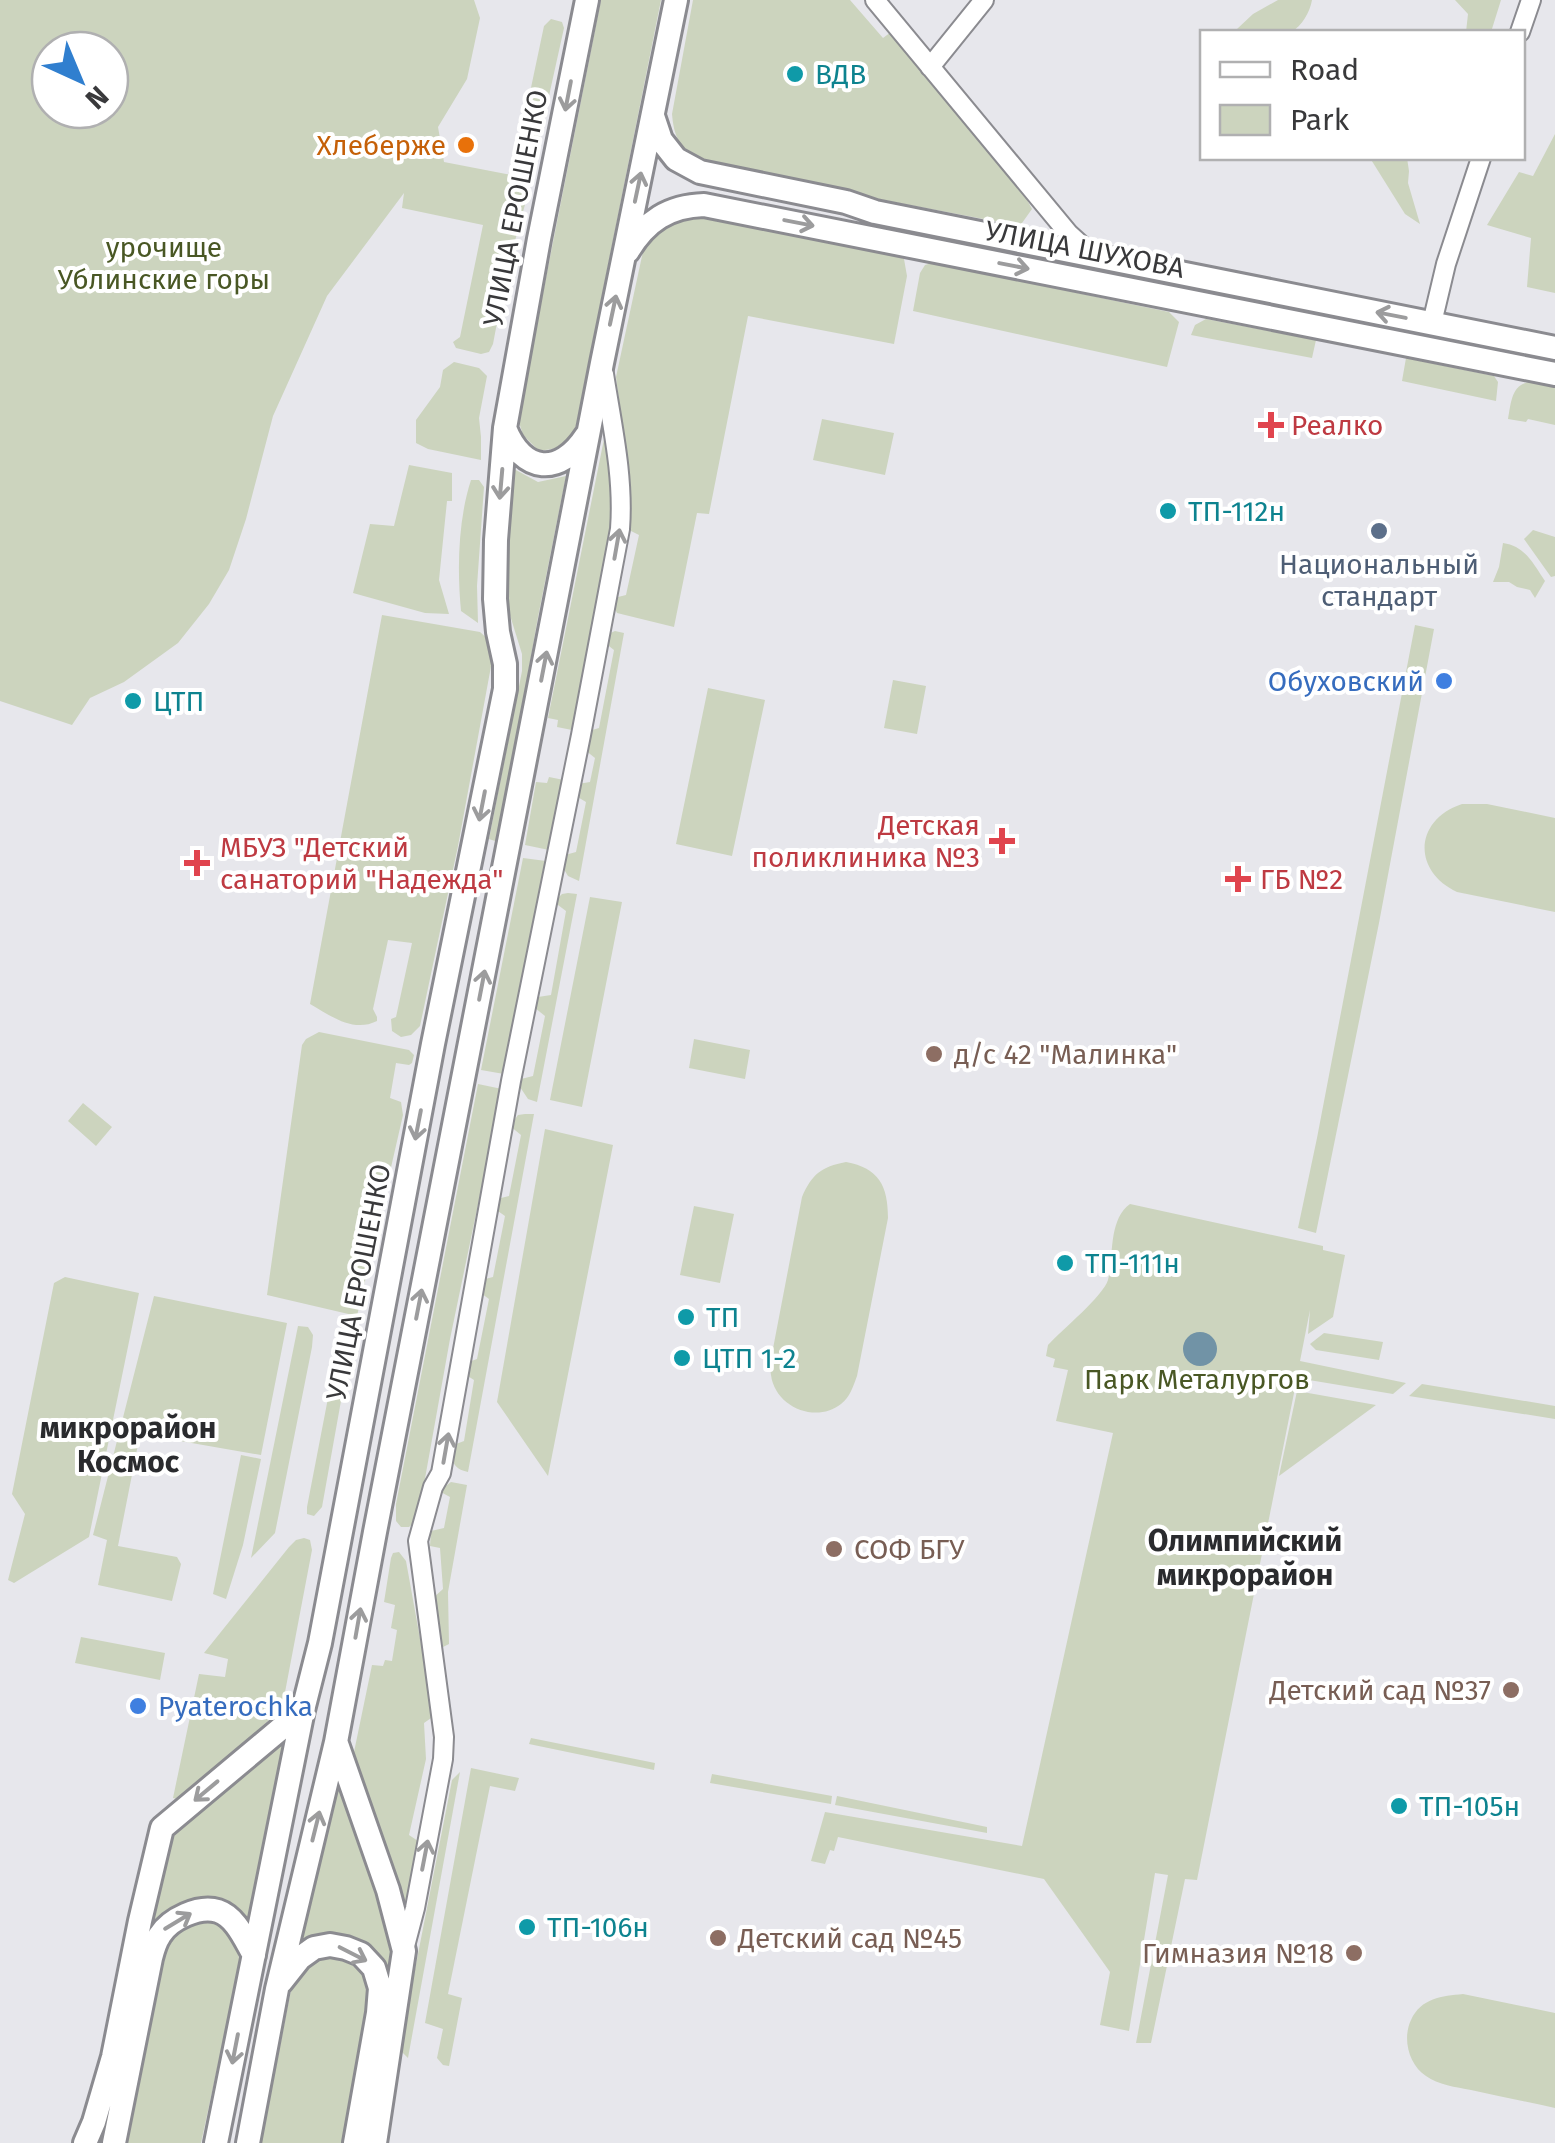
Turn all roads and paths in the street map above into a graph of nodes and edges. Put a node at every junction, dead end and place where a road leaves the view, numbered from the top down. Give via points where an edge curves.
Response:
1 (587, 0) edge
2 (676, 0) edge
3 (875, 0) edge
4 (984, 0) edge
5 (1530, 0) edge
6 (1521, 30) edge
7 (930, 68) junction
8 (653, 116) junction
9 (1480, 160) edge
10 (1092, 255) junction
11 (624, 258) junction
12 (1432, 323) junction
13 (1517, 340) junction
14 (1427, 348) junction
15 (1555, 348) edge
16 (602, 362) junction
17 (1511, 365) junction
18 (1555, 374) edge
19 (505, 428) junction
20 (588, 433) junction
21 (303, 1710) junction
22 (338, 1730) junction
23 (404, 1950) junction
24 (254, 1955) junction
25 (277, 1989) junction
26 (86, 2143) edge
27 (114, 2143) edge
28 (216, 2143) edge
29 (248, 2143) edge
30 (355, 2143) edge
31 (375, 2143) edge

1 -> 19 main road, УЛИЦА ЕРОШЕНКО
2 - 8 main road
3 - 7 street
4 - 7 street
5 - 6 street
7 - 10 street
8 - 10 main road, УЛИЦА ШУХОВА via 676,159 700,172
11 -> 8 main road
9 - 12 street
12 -> 10 main road, УЛИЦА ШУХОВА
11 -> 14 main road, УЛИЦА ШУХОВА via 636,236 661,216 704,206
16 -> 11 main road
12 - 13 main road, УЛИЦА ШУХОВА
12 - 14 main road
13 - 15 main road, УЛИЦА ШУХОВА
13 - 17 main road
14 - 17 main road, УЛИЦА ШУХОВА
16 - 20 main road
23 -> 16 street via 444,1737 418,1541 441,1472 620,528
17 - 18 main road, УЛИЦА ШУХОВА
19 - 20 main road via 520,454 545,466 563,461
19 -> 21 main road, УЛИЦА ЕРОШЕНКО via 495,599 504,689
22 -> 20 main road
21 - 22 main road
21 - 24 main road, УЛИЦА ЕРОШЕНКО
21 -> 26 main road via 162,1828 113,2057
22 - 23 main road
25 -> 22 main road
23 - 31 main road
27 -> 24 main road via 162,1931 195,1911 218,1911 236,1925
24 -> 28 main road, УЛИЦА ЕРОШЕНКО
25 - 29 main road
25 -> 30 main road via 314,1948 346,1948 374,1968 378,2012

